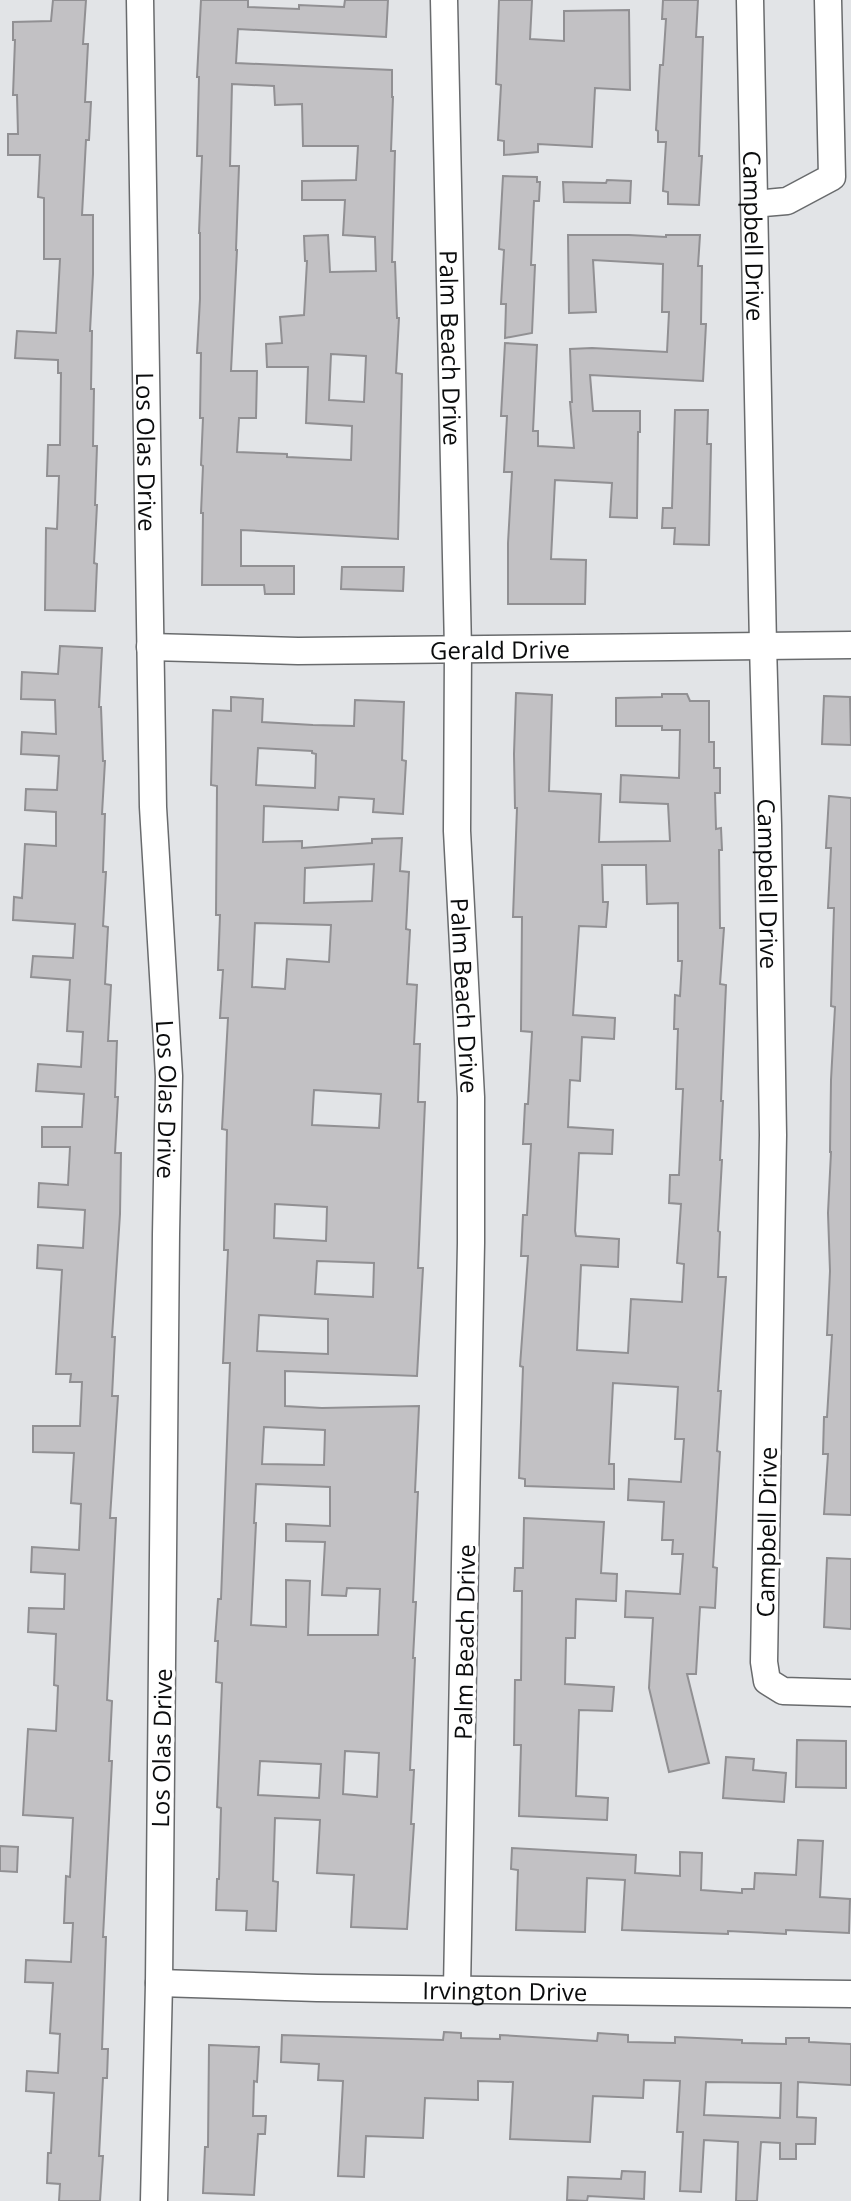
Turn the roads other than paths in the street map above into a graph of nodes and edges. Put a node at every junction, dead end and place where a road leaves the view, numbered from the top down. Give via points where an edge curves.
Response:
1 (140, 0) edge
2 (444, 0) edge
3 (750, 0) edge
4 (836, 11) edge
5 (840, 70) edge
6 (841, 126) edge
7 (841, 176) edge
8 (754, 204) junction
9 (763, 645) junction
10 (851, 645) edge
11 (150, 647) junction
12 (458, 650) junction
13 (851, 1693) edge
14 (159, 1983) junction
15 (457, 1989) junction
16 (851, 1994) edge
17 (154, 2201) edge

1 - 11 street, Los Olas Drive
2 - 12 street, Palm Beach Drive
3 - 8 street, Campbell Drive
4 - 5 street
5 - 6 street
6 - 7 street
7 - 8 street via 787,201
8 - 9 street, Campbell Drive
9 - 10 street, Gerald Drive
9 - 12 street, Gerald Drive
9 - 13 street, Campbell Drive via 773,1135 764,1662 767,1681 783,1691
11 - 12 street, Gerald Drive
11 - 14 street, Los Olas Drive via 170,1118
12 - 15 street, Palm Beach Drive via 457,831 471,1097 471,1243
14 - 15 street, Irvington Drive
14 - 17 street, Los Olas Drive
15 - 16 street, Irvington Drive

